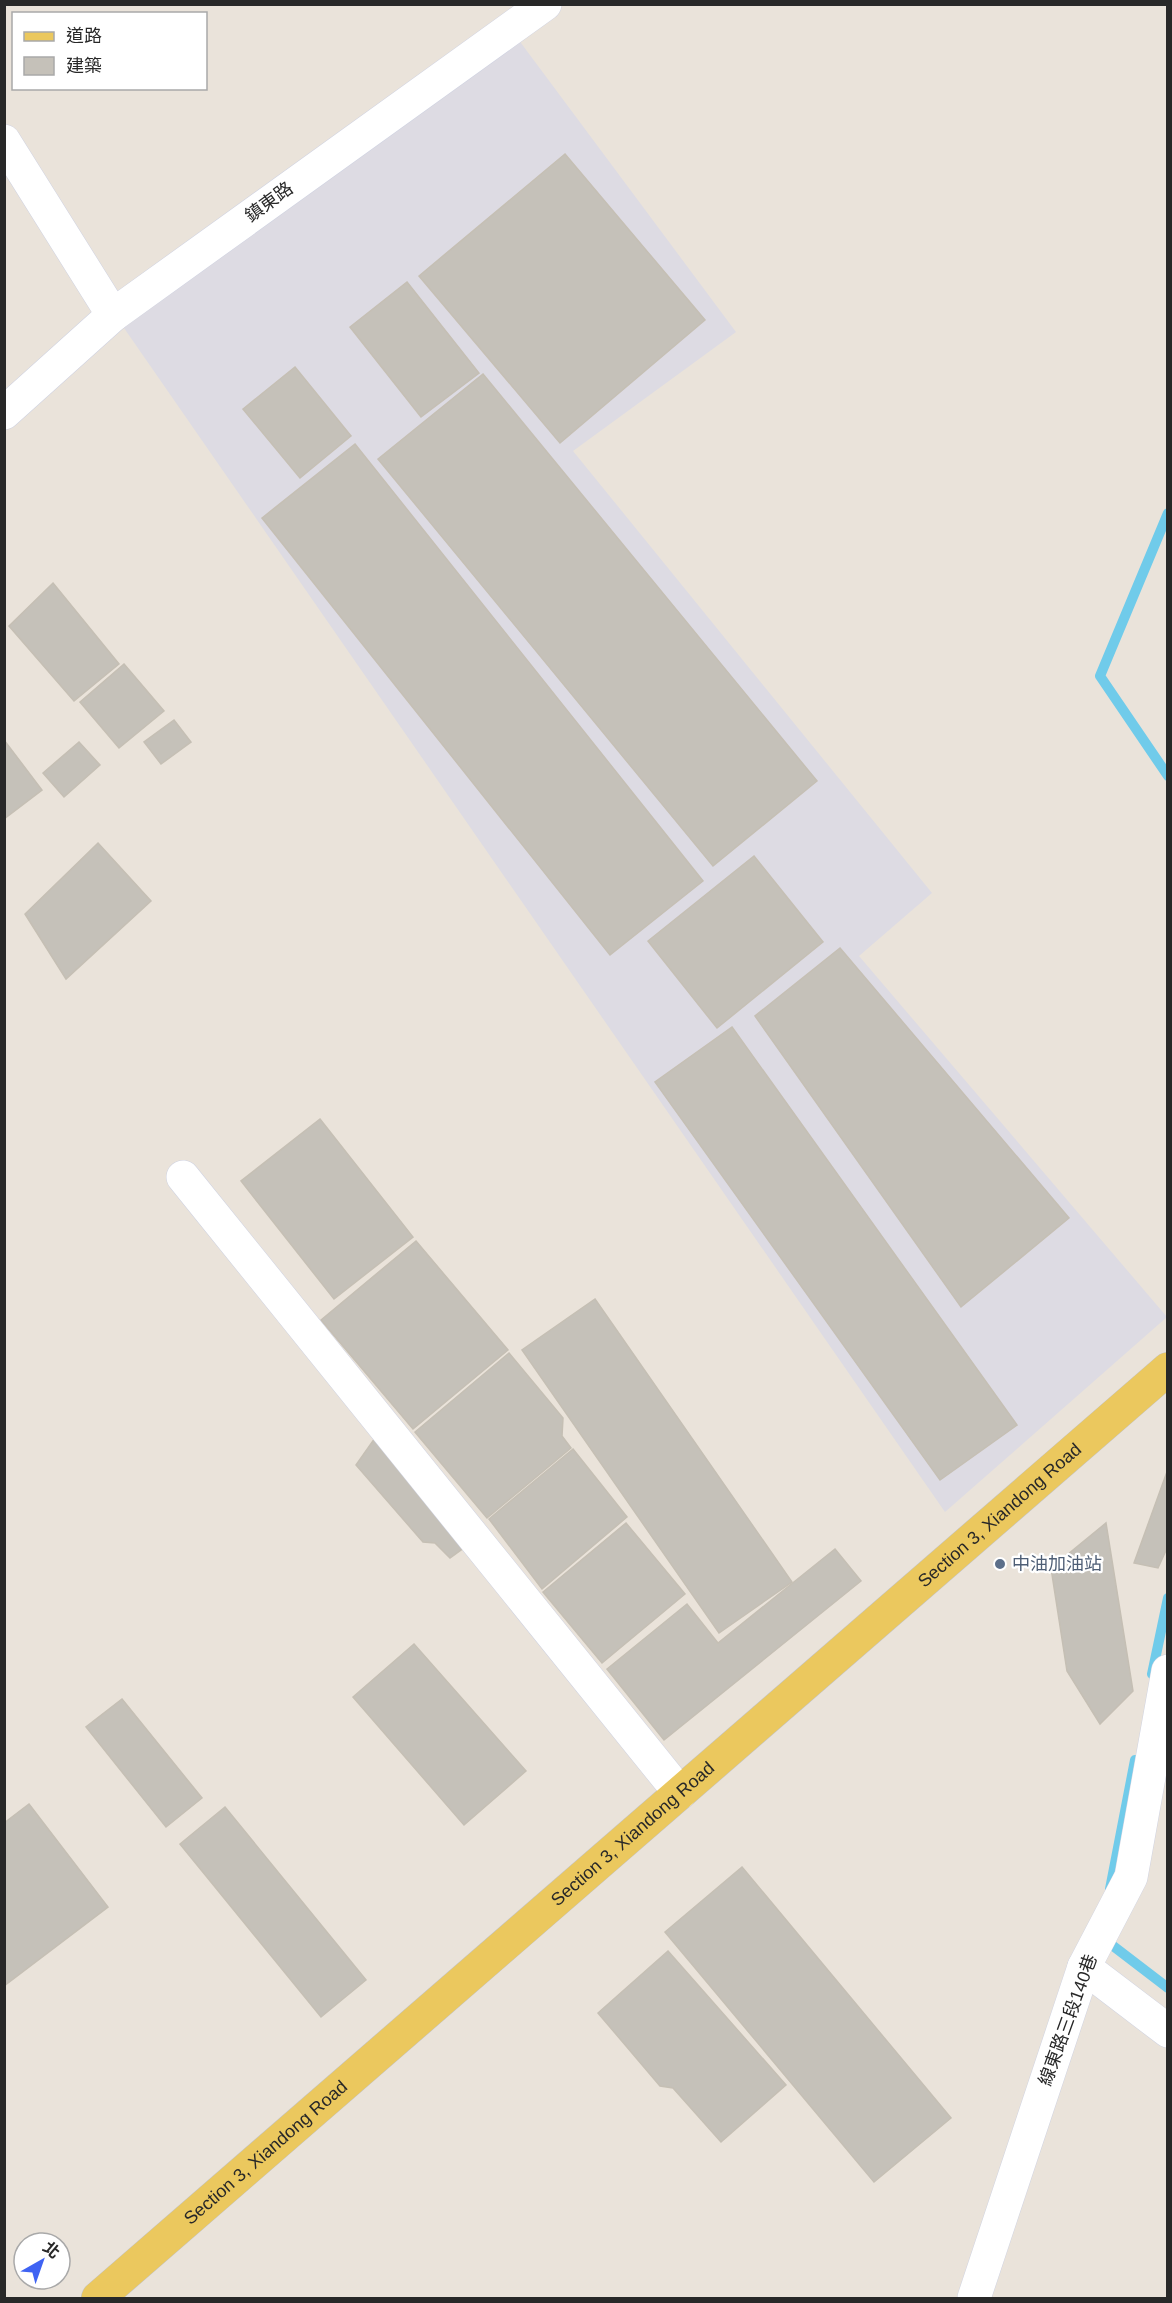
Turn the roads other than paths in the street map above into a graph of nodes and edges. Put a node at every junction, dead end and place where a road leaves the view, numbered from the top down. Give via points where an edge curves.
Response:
1 (540, 6) edge
2 (4, 141) edge
3 (113, 315) junction
4 (4, 413) edge
5 (183, 1177) dead end
6 (1167, 1369) edge
7 (1167, 1671) edge
8 (680, 1793) junction
9 (1084, 1967) junction
10 (1167, 2031) edge
11 (98, 2298) edge
12 (974, 2298) edge

1 - 3 street, 鎮東路
2 - 3 street
3 - 4 street, 鎮東路
5 - 8 street
6 - 8 main road, Section 3, Xiandong Road
7 - 9 street, 線東路三段140巷 via 1131,1876
8 - 11 main road, Section 3, Xiandong Road
9 - 10 street
9 - 12 street, 線東路三段140巷

